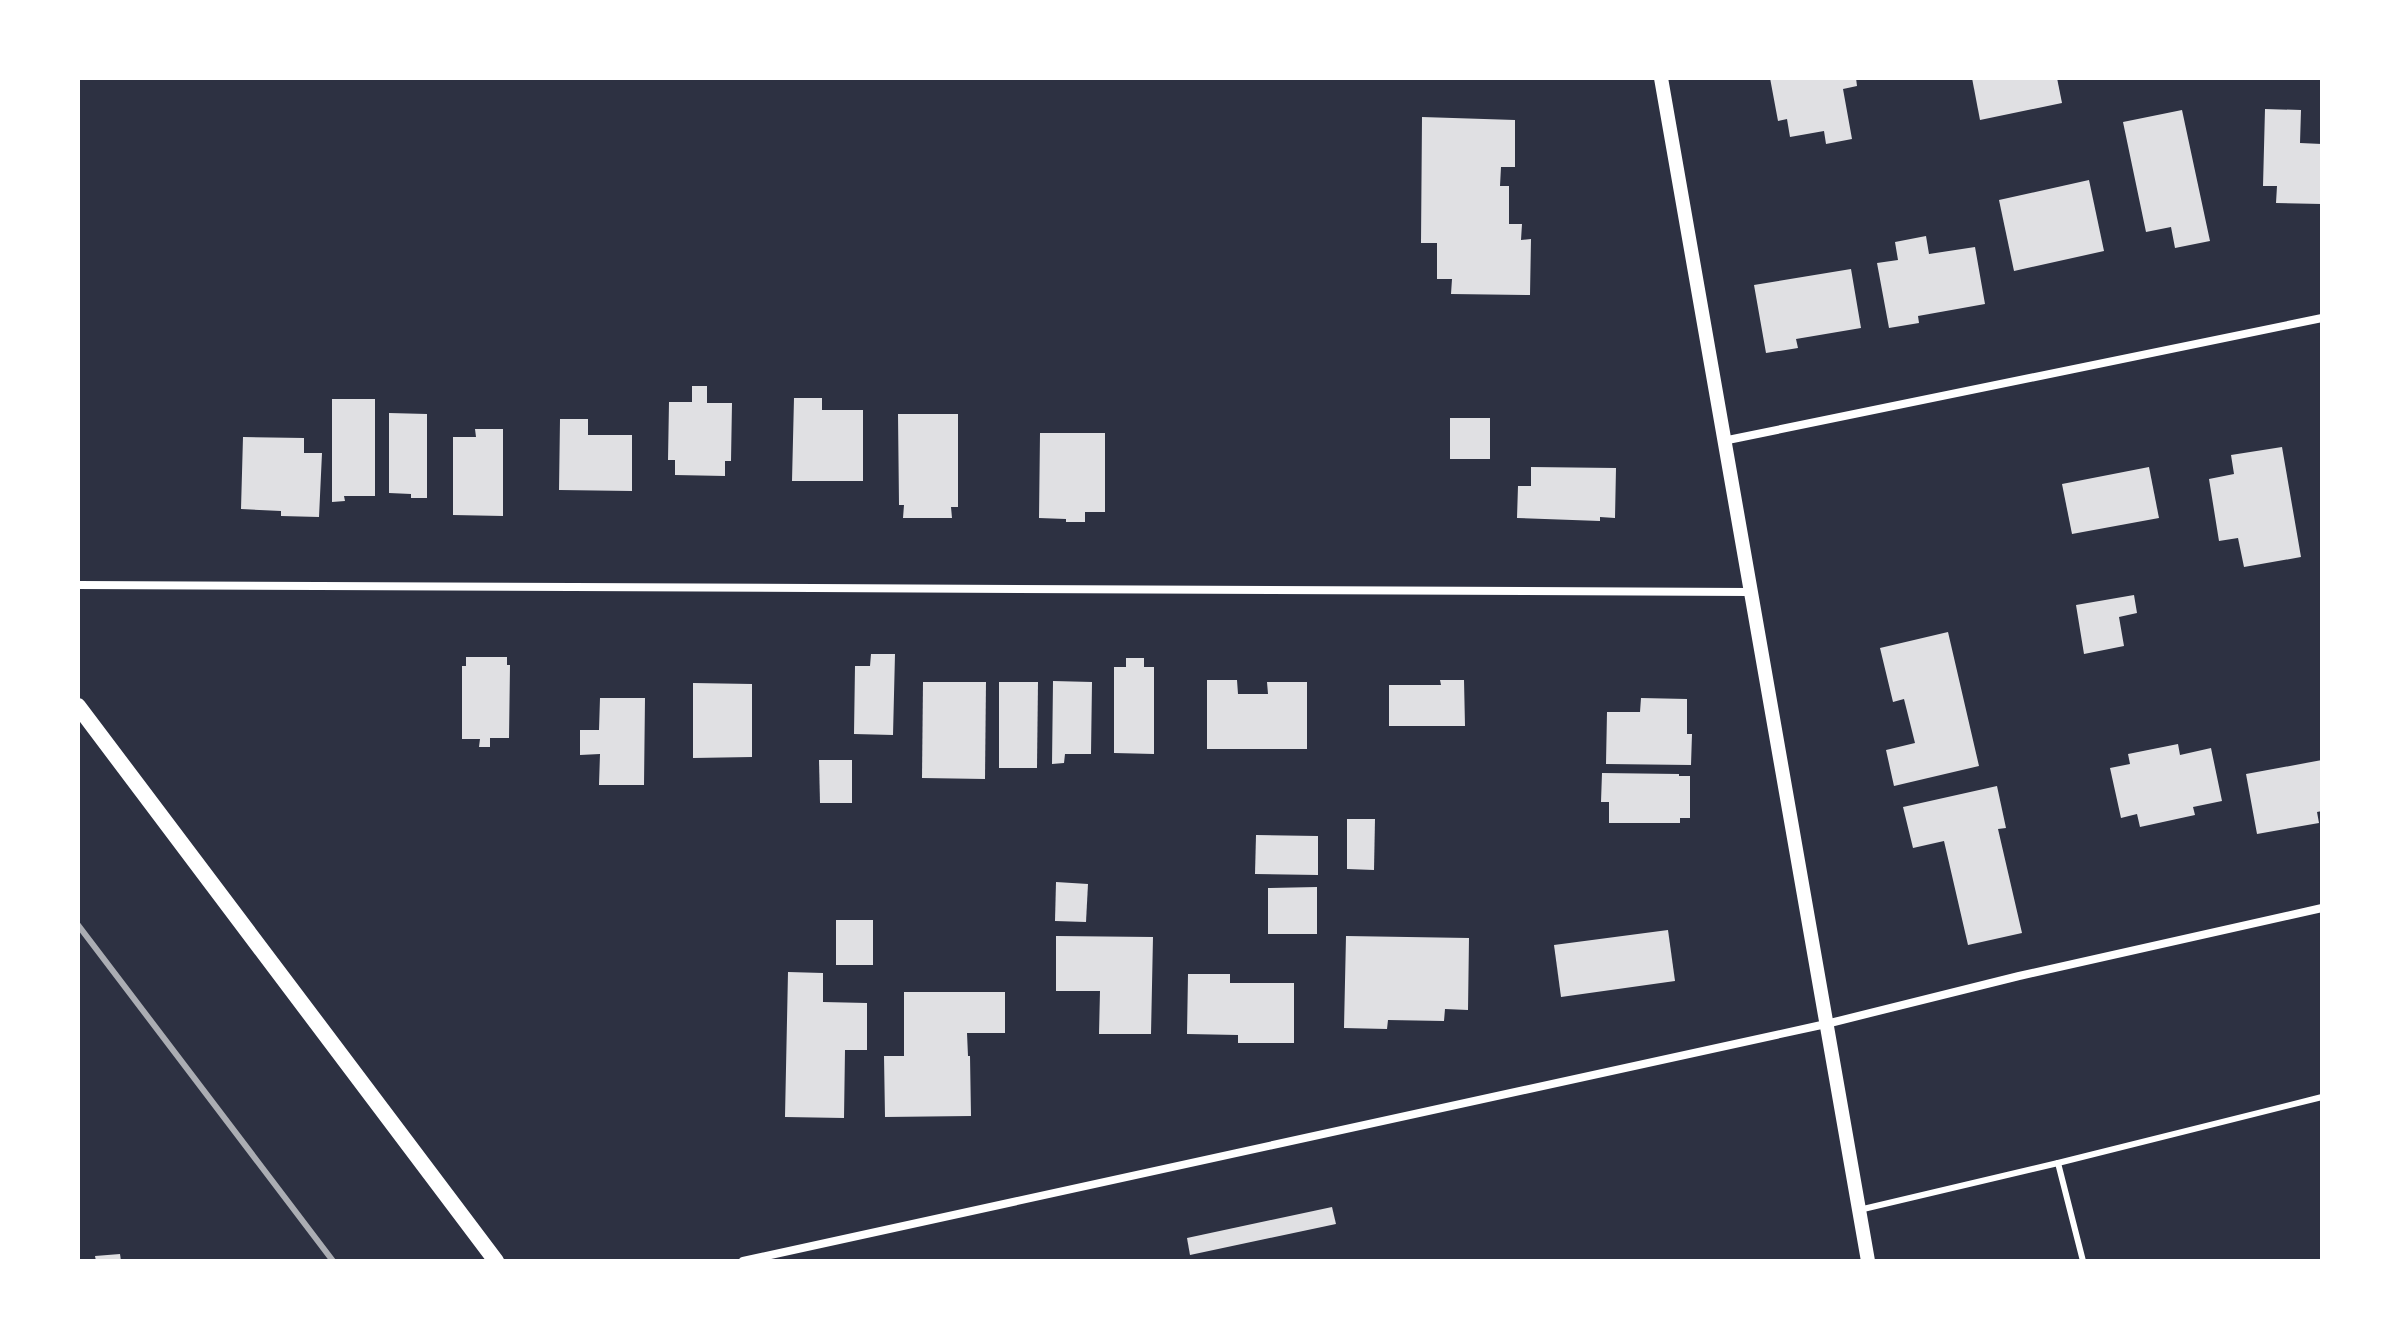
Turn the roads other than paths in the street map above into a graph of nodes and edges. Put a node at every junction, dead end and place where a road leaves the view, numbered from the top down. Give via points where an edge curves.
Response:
1 (1661, 78) edge
2 (2322, 318) edge
3 (1723, 441) junction
4 (78, 585) edge
5 (1750, 592) junction
6 (78, 706) edge
7 (2322, 908) edge
8 (1826, 1024) junction
9 (2322, 1097) edge
10 (2058, 1163) junction
11 (1859, 1210) junction
12 (496, 1261) edge
13 (743, 1261) edge
14 (1868, 1261) edge
15 (2083, 1261) edge

1 - 3 street
2 - 3 street
3 - 5 street
4 - 5 street
5 - 8 street
6 - 12 main road
7 - 8 street
8 - 11 street
8 - 13 street
9 - 10 lane
10 - 11 lane
10 - 15 lane
11 - 14 street

